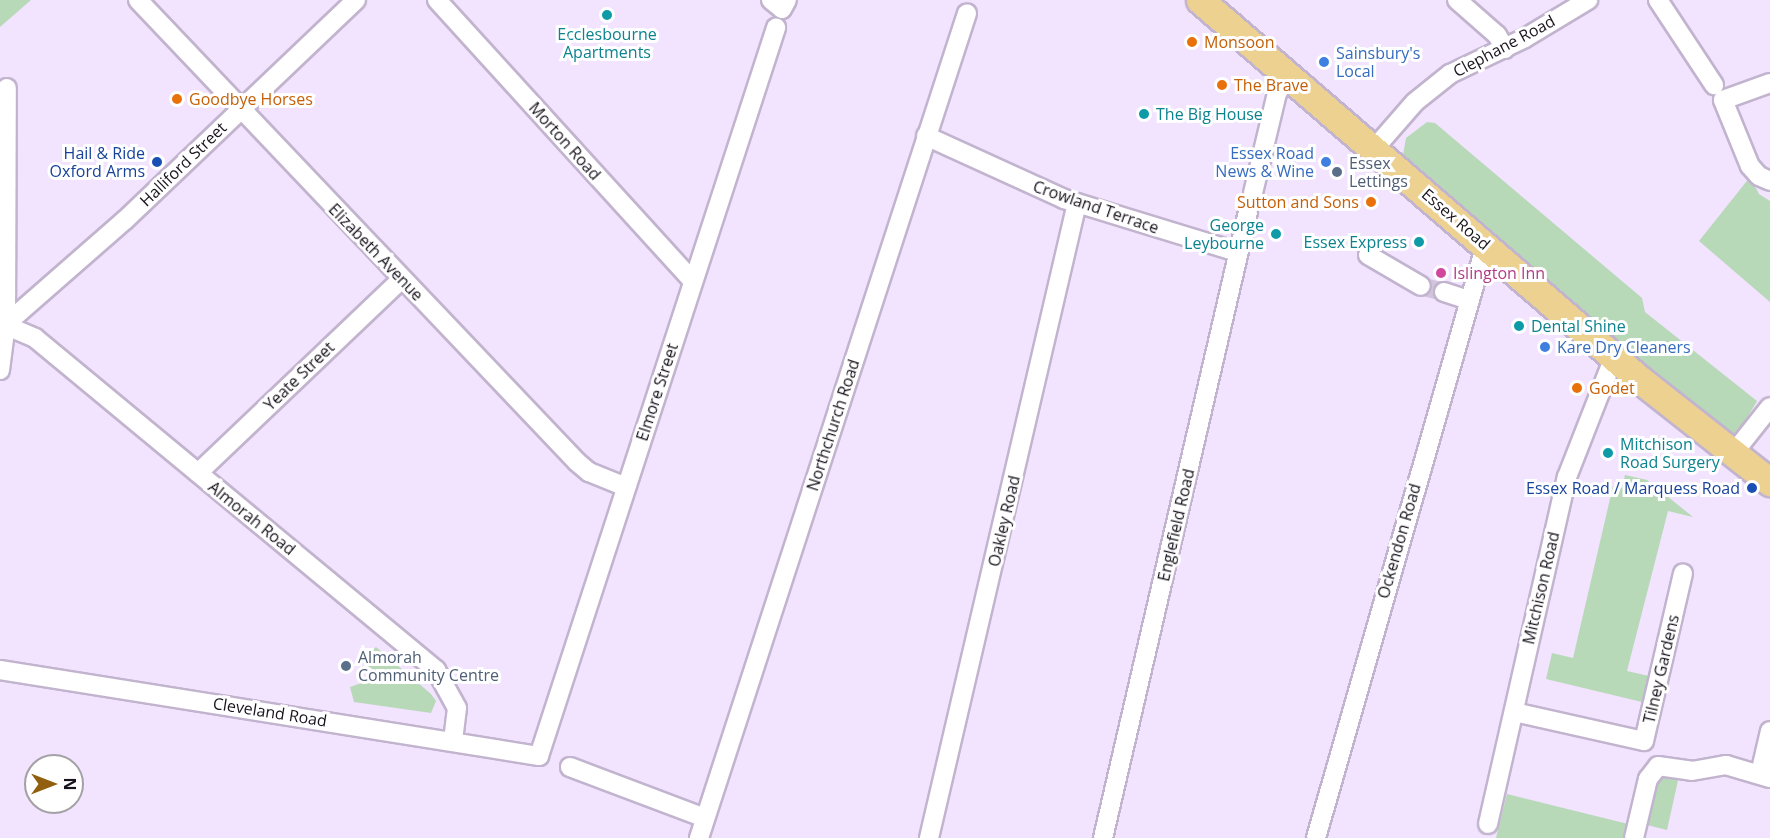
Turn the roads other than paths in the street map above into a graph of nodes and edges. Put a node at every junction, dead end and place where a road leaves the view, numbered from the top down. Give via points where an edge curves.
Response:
1 (138, 0) edge
2 (356, 0) edge
3 (437, 0) edge
4 (1200, 0) edge
5 (1457, 0) edge
6 (1588, 0) edge
7 (1658, 0) edge
8 (967, 13) dead end
9 (776, 28) dead end
10 (1505, 49) junction
11 (1288, 76) junction
12 (1770, 83) edge
13 (8, 88) dead end
14 (1718, 93) junction
15 (239, 110) junction
16 (926, 136) junction
17 (1374, 148) junction
18 (1770, 181) edge
19 (1253, 193) dead end
20 (1077, 203) junction
21 (1248, 212) dead end
22 (1486, 244) junction
23 (1237, 252) junction
24 (1368, 255) dead end
25 (402, 279) junction
26 (693, 281) junction
27 (1421, 286) tunnel mouth
28 (1444, 292) tunnel mouth
29 (1468, 300) junction
30 (3, 323) edge
31 (1614, 357) junction
32 (0, 370) edge
33 (1770, 407) edge
34 (1732, 455) junction
35 (198, 473) junction
36 (1770, 482) edge
37 (626, 487) junction
38 (1683, 573) dead end
39 (0, 670) edge
40 (1514, 712) junction
41 (1770, 731) edge
42 (453, 740) junction
43 (539, 756) joint
44 (570, 767) dead end
45 (1765, 776) edge
46 (705, 818) junction
47 (1488, 824) dead end
48 (699, 838) edge
49 (929, 838) edge
50 (1103, 838) edge
51 (1316, 838) edge
52 (1634, 838) edge

1 - 15 street, Elizabeth Avenue
2 - 15 street, Halliford Street
3 - 26 street, Morton Road
4 - 11 main road, Essex Road
5 - 10 street via 1497,35
6 - 10 street, Clephane Road
7 - 14 street
8 - 16 street, Northchurch Road
9 - 26 street, Elmore Street
10 - 17 street, Clephane Road via 1450,74 1415,102
11 - 17 main road, Essex Road
11 - 19 street via 1273,108
12 - 14 street
13 - 30 street
14 - 18 street via 1750,166
15 - 25 street, Elizabeth Avenue
15 - 30 street, Halliford Street via 125,220
16 - 20 street, Crowland Terrace
16 - 46 street, Northchurch Road
17 - 22 main road, Essex Road
20 - 23 street, Crowland Terrace
20 - 49 street, Oakley Road
21 - 23 street, Englefield Road
22 - 29 street, Ockendon Road
22 - 31 main road, Essex Road
23 - 50 street, Englefield Road
24 - 27 street
25 - 35 street, Yeate Street
25 - 37 street, Elizabeth Avenue via 577,462 589,472
26 - 37 street, Elmore Street
28 - 29 street
29 - 51 street, Ockendon Road
30 - 32 street
30 - 35 street, Almorah Road via 35,338
31 - 34 main road, Essex Road
31 - 40 street, Mitchison Road via 1568,477
33 - 34 street
34 - 36 main road, Essex Road
35 - 42 street, Almorah Road via 436,670 457,708
37 - 43 street, Elmore Street
38 - 40 street, Tilney Gardens via 1644,741
39 - 42 street, Cleveland Road
40 - 47 street, Mitchison Road
41 - 45 street
42 - 43 street, Cleveland Road
44 - 46 street
45 - 52 street via 1726,765 1692,771 1665,765 1651,771
46 - 48 street, Northchurch Road

